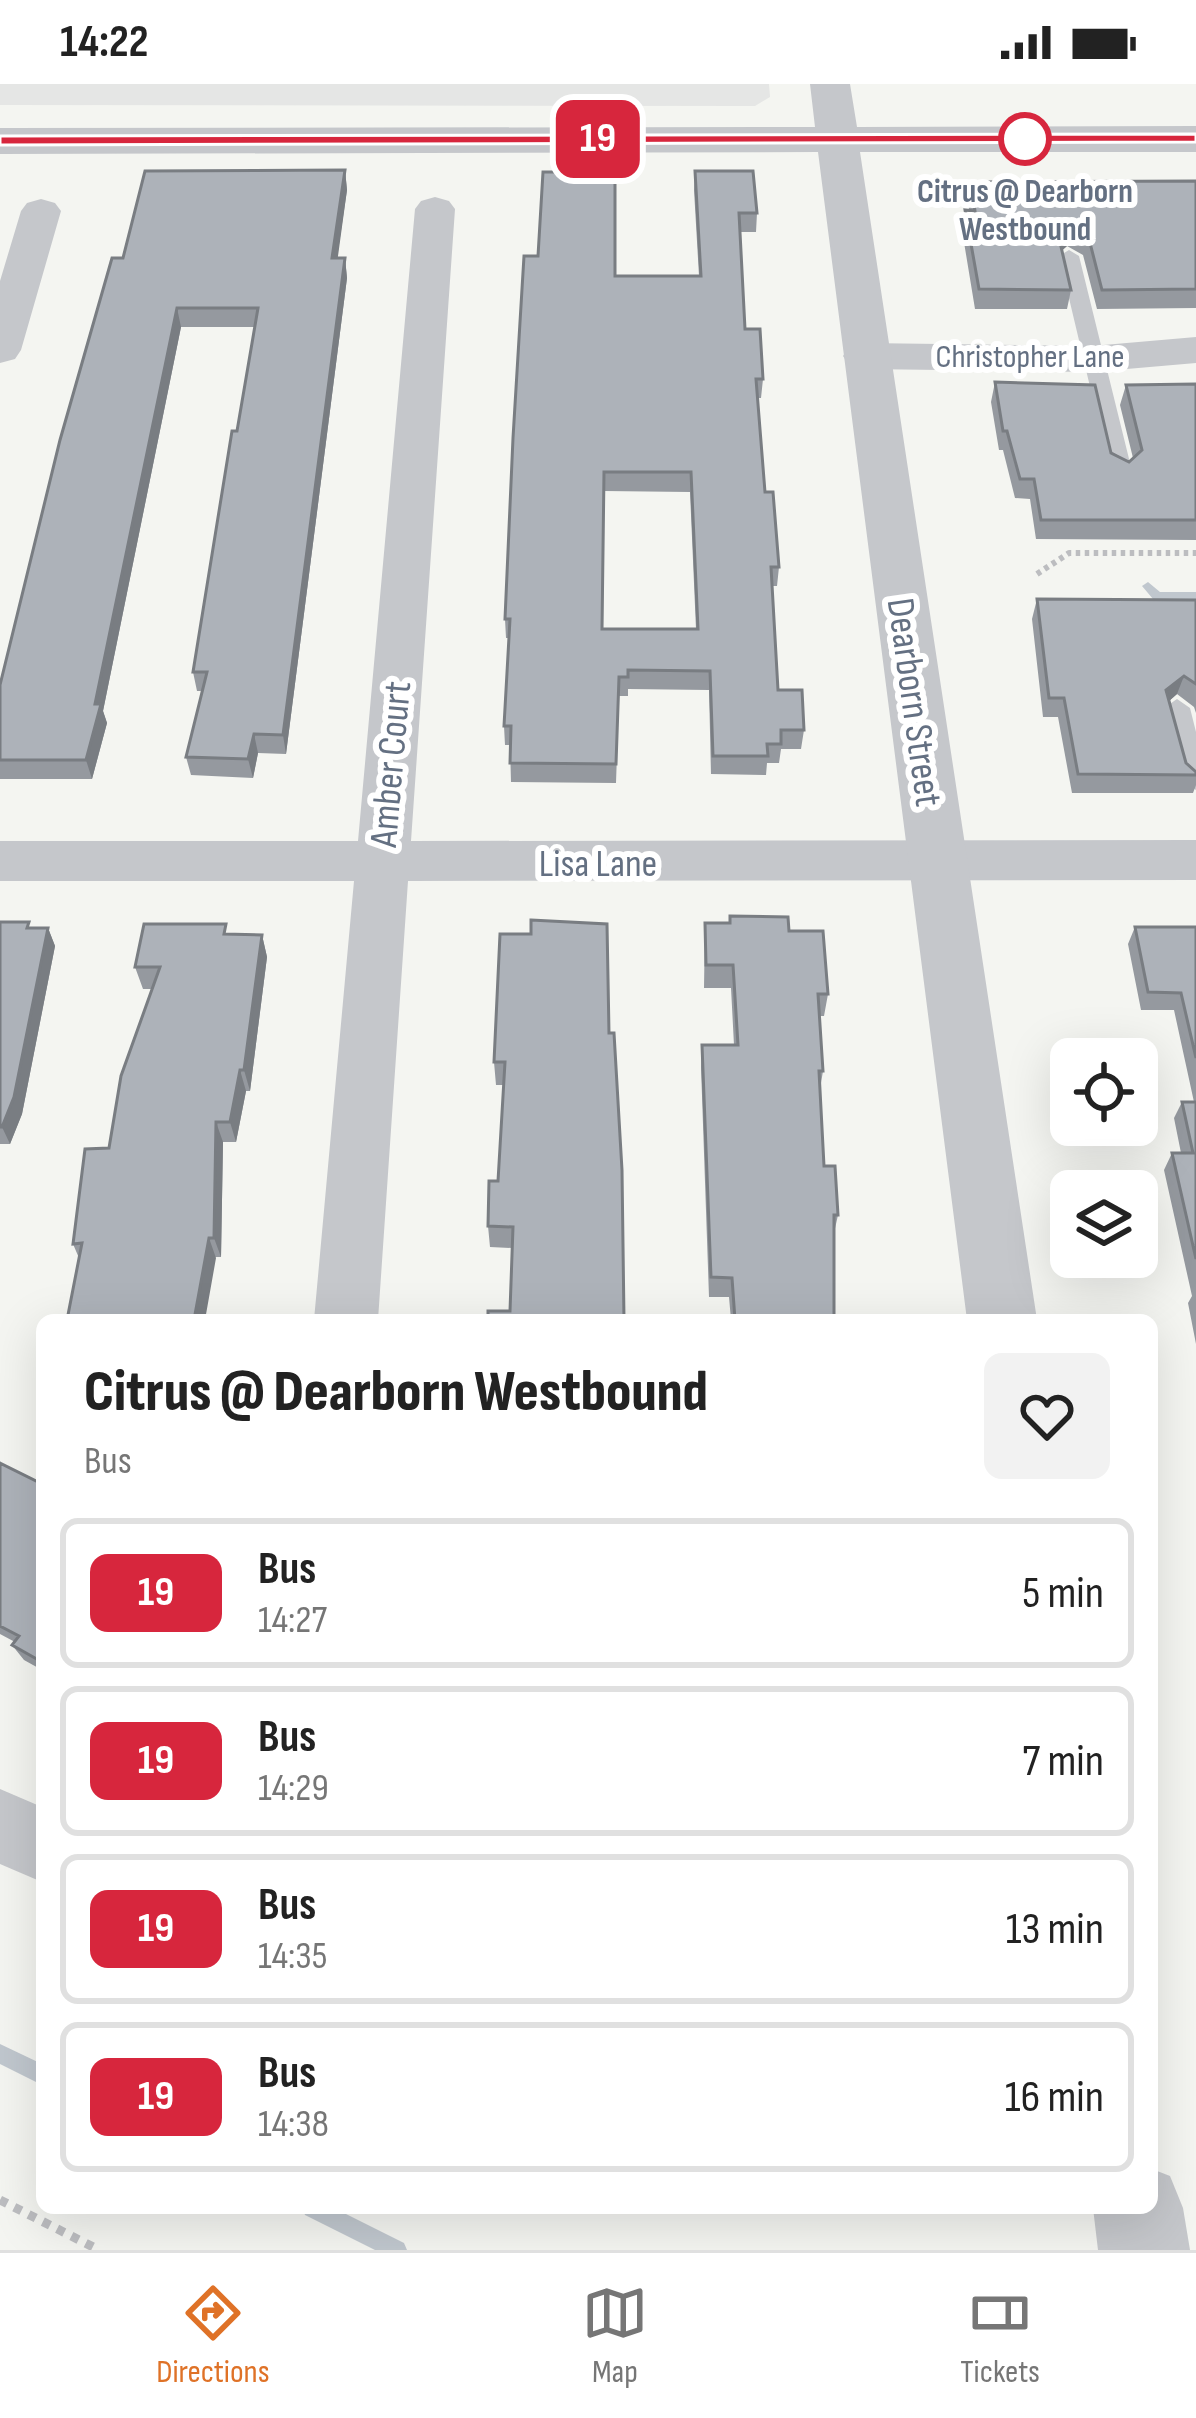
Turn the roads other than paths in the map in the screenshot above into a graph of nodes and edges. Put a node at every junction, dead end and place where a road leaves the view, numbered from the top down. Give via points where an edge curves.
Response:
1 (830, 84) edge
2 (839, 139) junction
3 (1196, 139) edge
4 (0, 141) edge
5 (435, 209) dead end
6 (41, 211) dead end
7 (1069, 256) edge
8 (0, 350) edge
9 (1196, 350) edge
10 (864, 356) junction
11 (1092, 359) junction
12 (1121, 470) edge
13 (1177, 708) edge
14 (1196, 781) edge
15 (939, 860) junction
16 (1196, 860) edge
17 (0, 861) edge
18 (380, 862) junction
19 (346, 1314) edge
20 (1001, 1314) edge
21 (0, 1826) edge
22 (36, 1842) edge
23 (1139, 2214) edge
24 (1144, 2250) edge

1 - 2 street, Dearborn Street
2 - 3 street
2 - 4 street
2 - 10 street, Dearborn Street
5 - 18 street, Amber Court
6 - 8 street
7 - 11 lane
9 - 11 street, Christopher Lane
10 - 11 street, Christopher Lane
10 - 15 street, Dearborn Street
11 - 12 lane
13 - 14 lane
15 - 16 street, Lisa Lane
15 - 18 street, Lisa Lane
15 - 20 street, Dearborn Street
17 - 18 street, Lisa Lane
18 - 19 street, Amber Court
21 - 22 street
23 - 24 street

